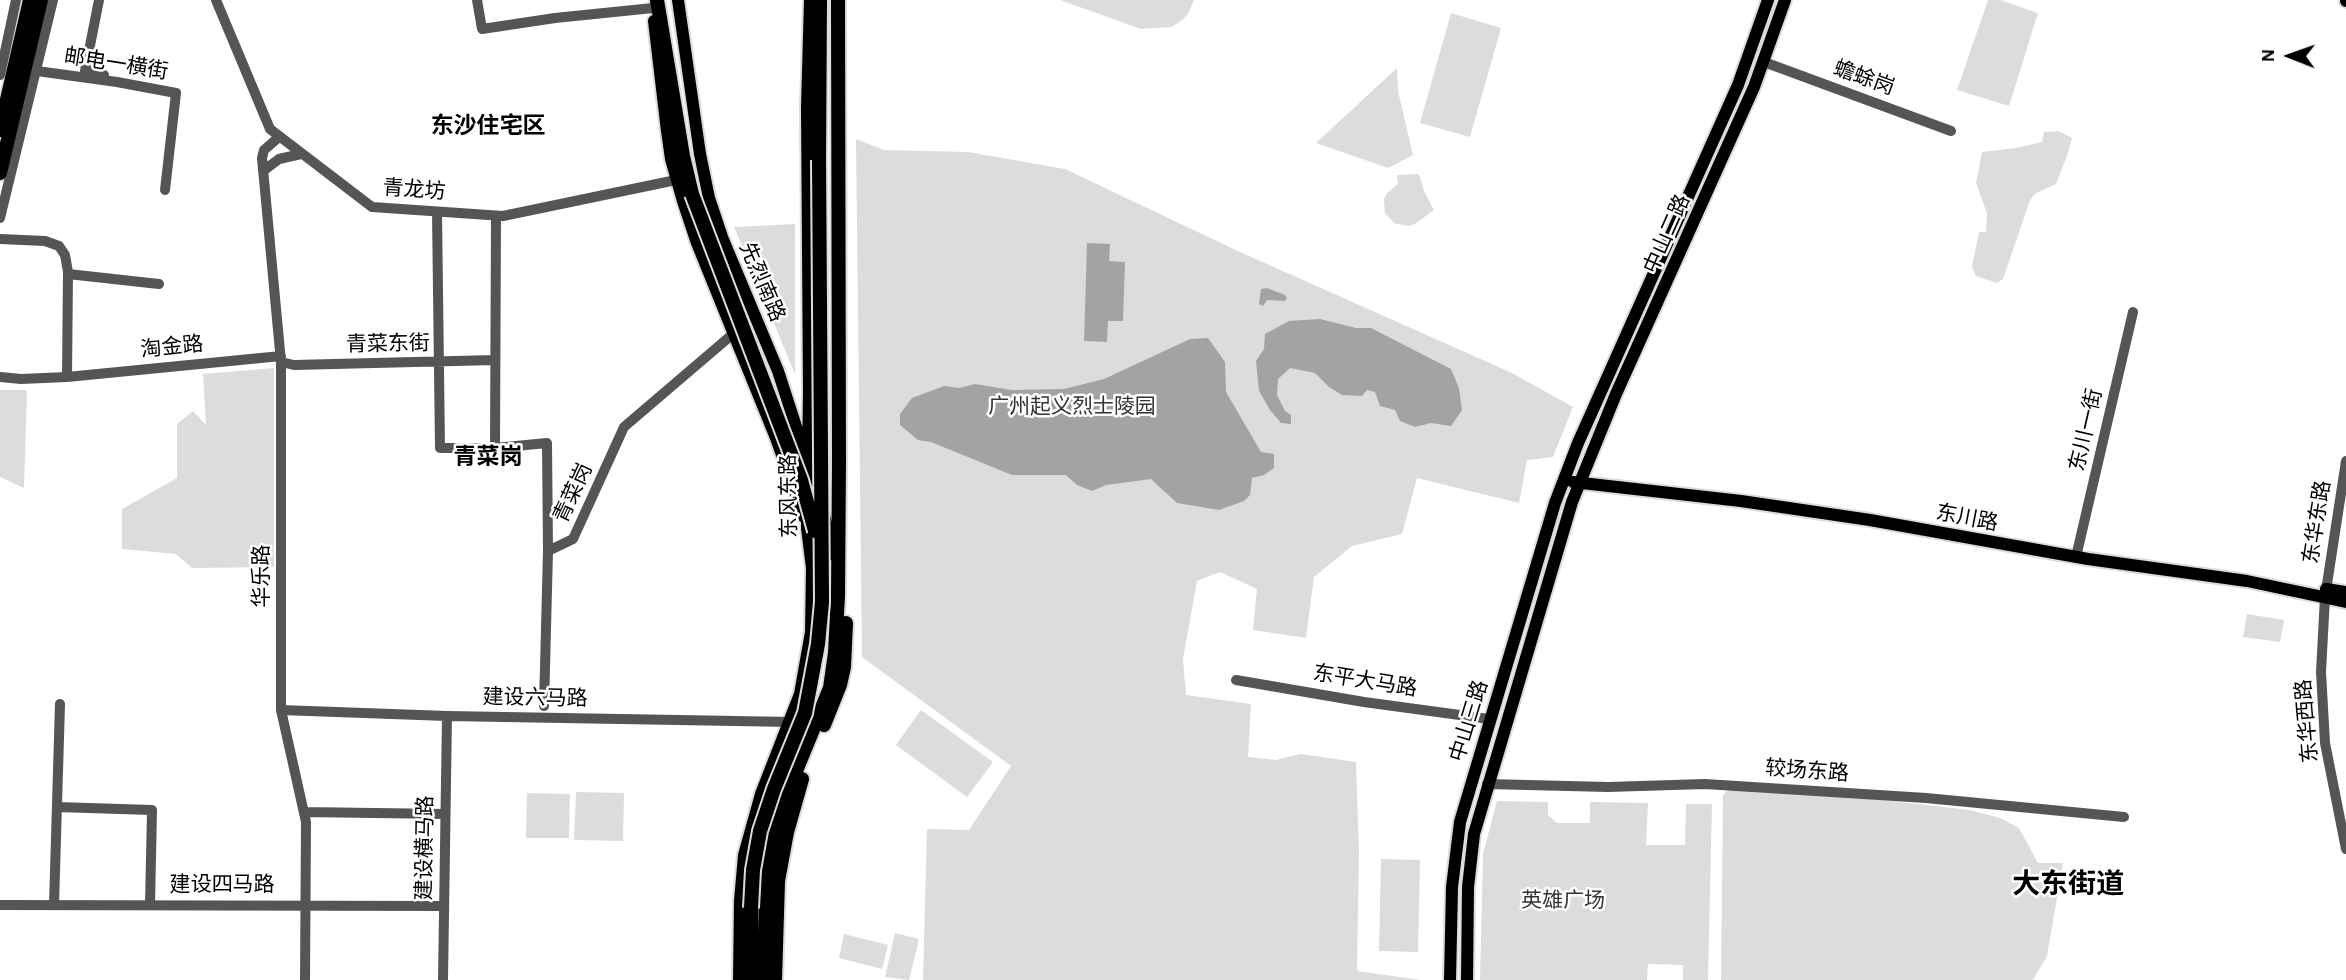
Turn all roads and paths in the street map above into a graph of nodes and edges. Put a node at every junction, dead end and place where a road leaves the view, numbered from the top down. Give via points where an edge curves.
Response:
1 (16, 0) edge
2 (30, 0) edge
3 (41, 0) edge
4 (53, 0) edge
5 (99, 0) edge
6 (216, 0) edge
7 (477, 0) edge
8 (678, 0) edge
9 (810, 0) edge
10 (820, 0) edge
11 (838, 0) edge
12 (1768, 0) edge
13 (1785, 0) edge
14 (654, 3) edge
15 (0, 21) edge
16 (18, 24) junction
17 (1764, 62) junction
18 (37, 71) junction
19 (0, 75) edge
20 (129, 85) junction
21 (1733, 95) junction
22 (1748, 101) junction
23 (0, 130) edge
24 (1951, 131) dead end
25 (279, 136) junction
26 (301, 154) junction
27 (263, 170) junction
28 (0, 173) edge
29 (676, 180) junction
30 (165, 190) dead end
31 (437, 212) junction
32 (496, 216) junction
33 (0, 218) edge
34 (0, 239) edge
35 (68, 274) junction
36 (159, 284) dead end
37 (2133, 312) dead end
38 (734, 333) junction
39 (281, 359) junction
40 (495, 360) junction
41 (774, 360) junction
42 (439, 362) junction
43 (750, 372) junction
44 (0, 376) edge
45 (68, 377) junction
46 (495, 448) junction
47 (839, 460) junction
48 (2346, 460) edge
49 (809, 465) junction
50 (1563, 480) junction
51 (1579, 483) junction
52 (807, 528) junction
53 (548, 551) junction
54 (821, 555) junction
55 (2076, 557) junction
56 (837, 572) junction
57 (2346, 592) edge
58 (2325, 593) junction
59 (2346, 603) edge
60 (1236, 680) dead end
61 (825, 701) junction
62 (60, 704) dead end
63 (544, 706) dead end
64 (281, 710) junction
65 (447, 716) junction
66 (1489, 719) junction
67 (789, 723) junction
68 (1488, 783) junction
69 (57, 807) junction
70 (304, 812) junction
71 (445, 814) junction
72 (2124, 817) dead end
73 (2346, 849) edge
74 (305, 904) junction
75 (0, 905) edge
76 (54, 905) junction
77 (150, 905) junction
78 (443, 906) junction
79 (305, 980) edge
80 (443, 980) edge
81 (739, 980) edge
82 (751, 980) edge
83 (764, 980) edge
84 (775, 980) edge
85 (1450, 980) edge
86 (1467, 980) edge

1 - 16 street
2 - 16 highway
3 - 28 highway
4 - 18 street
5 - 20 street via 85,71 123,78
6 - 25 street, 青龙坊 via 270,129
7 - 14 street via 482,29
8 - 41 main road, 先烈南路 via 709,198
9 - 49 main road, 东风东路
10 - 54 highway, bridge
11 - 47 highway
12 - 21 main road, 中山二路
13 - 17 main road, 中山二路
14 - 29 main road
14 - 54 highway, bridge via 692,194 797,469
15 - 16 street
16 - 19 street
16 - 23 highway
17 - 22 main road, 中山二路
17 - 24 street, 蟾蜍岗
18 - 20 street, 邮电一横街
18 - 33 street
20 - 30 street, 邮电一横街 via 176,93
21 - 22 street
21 - 50 main road, 中山二路
22 - 51 main road, 中山二路
25 - 26 street, 青龙坊
25 - 27 street, 华乐路 via 264,150
26 - 27 street via 279,159
26 - 31 street, 青龙坊 via 372,207
27 - 39 street, 华乐路
29 - 32 street, 青龙坊
29 - 38 main road
31 - 32 street, 青龙坊
31 - 42 street
32 - 40 street
34 - 35 street via 59,246
35 - 36 street
35 - 45 street
37 - 55 street, 东川一街
38 - 43 main road
38 - 53 street, 青菜岗 via 624,427 573,539
39 - 42 street, 青菜东街 via 294,365
39 - 45 street, 淘金路
39 - 64 street, 华乐路
40 - 42 street, 青菜东街
40 - 46 street
41 - 43 main road via 769,371 757,376
41 - 49 main road, 先烈南路
42 - 46 street via 440,448
43 - 52 main road
44 - 45 street, 淘金路
46 - 53 street via 547,443
47 - 56 highway
47 - 84 highway via 844,667 787,832 776,898
48 - 58 street, 东华东路
49 - 52 main road, 东风东路
49 - 56 main road, 先烈南路
50 - 51 main road, 东川路
50 - 66 main road, 中山三路
51 - 55 main road, 东川路 via 1870,520
51 - 68 main road, 中山三路
52 - 67 main road, 东风东路 via 811,632 803,681
53 - 63 street, 青菜岗
54 - 82 highway, bridge via 821,612 812,683 760,831 753,870
55 - 58 main road, 东川路
56 - 61 highway via 834,666
57 - 58 main road, 东川路
58 - 59 main road, 东川路
58 - 73 street, 东华西路 via 2322,711
60 - 66 street, 东平大马路
61 - 67 street via 800,721
61 - 83 highway via 775,833 766,886
62 - 69 street
64 - 65 street, 建设六马路
64 - 70 street, 华乐路
65 - 67 street, 建设六马路
65 - 71 street, 建设横马路
66 - 85 main road, 中山三路 via 1457,835
67 - 81 main road, 东风东路 via 761,794 744,855
68 - 72 street, 较场东路 via 1705,784
68 - 86 main road, 中山三路 via 1470,861
69 - 76 street
69 - 77 street via 152,810
70 - 71 street
70 - 74 street, 华乐路
71 - 78 street, 建设横马路
74 - 77 street, 建设四马路
74 - 78 street, 建设四马路
74 - 79 street, 华乐路
75 - 76 street, 建设四马路
76 - 77 street, 建设四马路
78 - 80 street, 建设横马路

